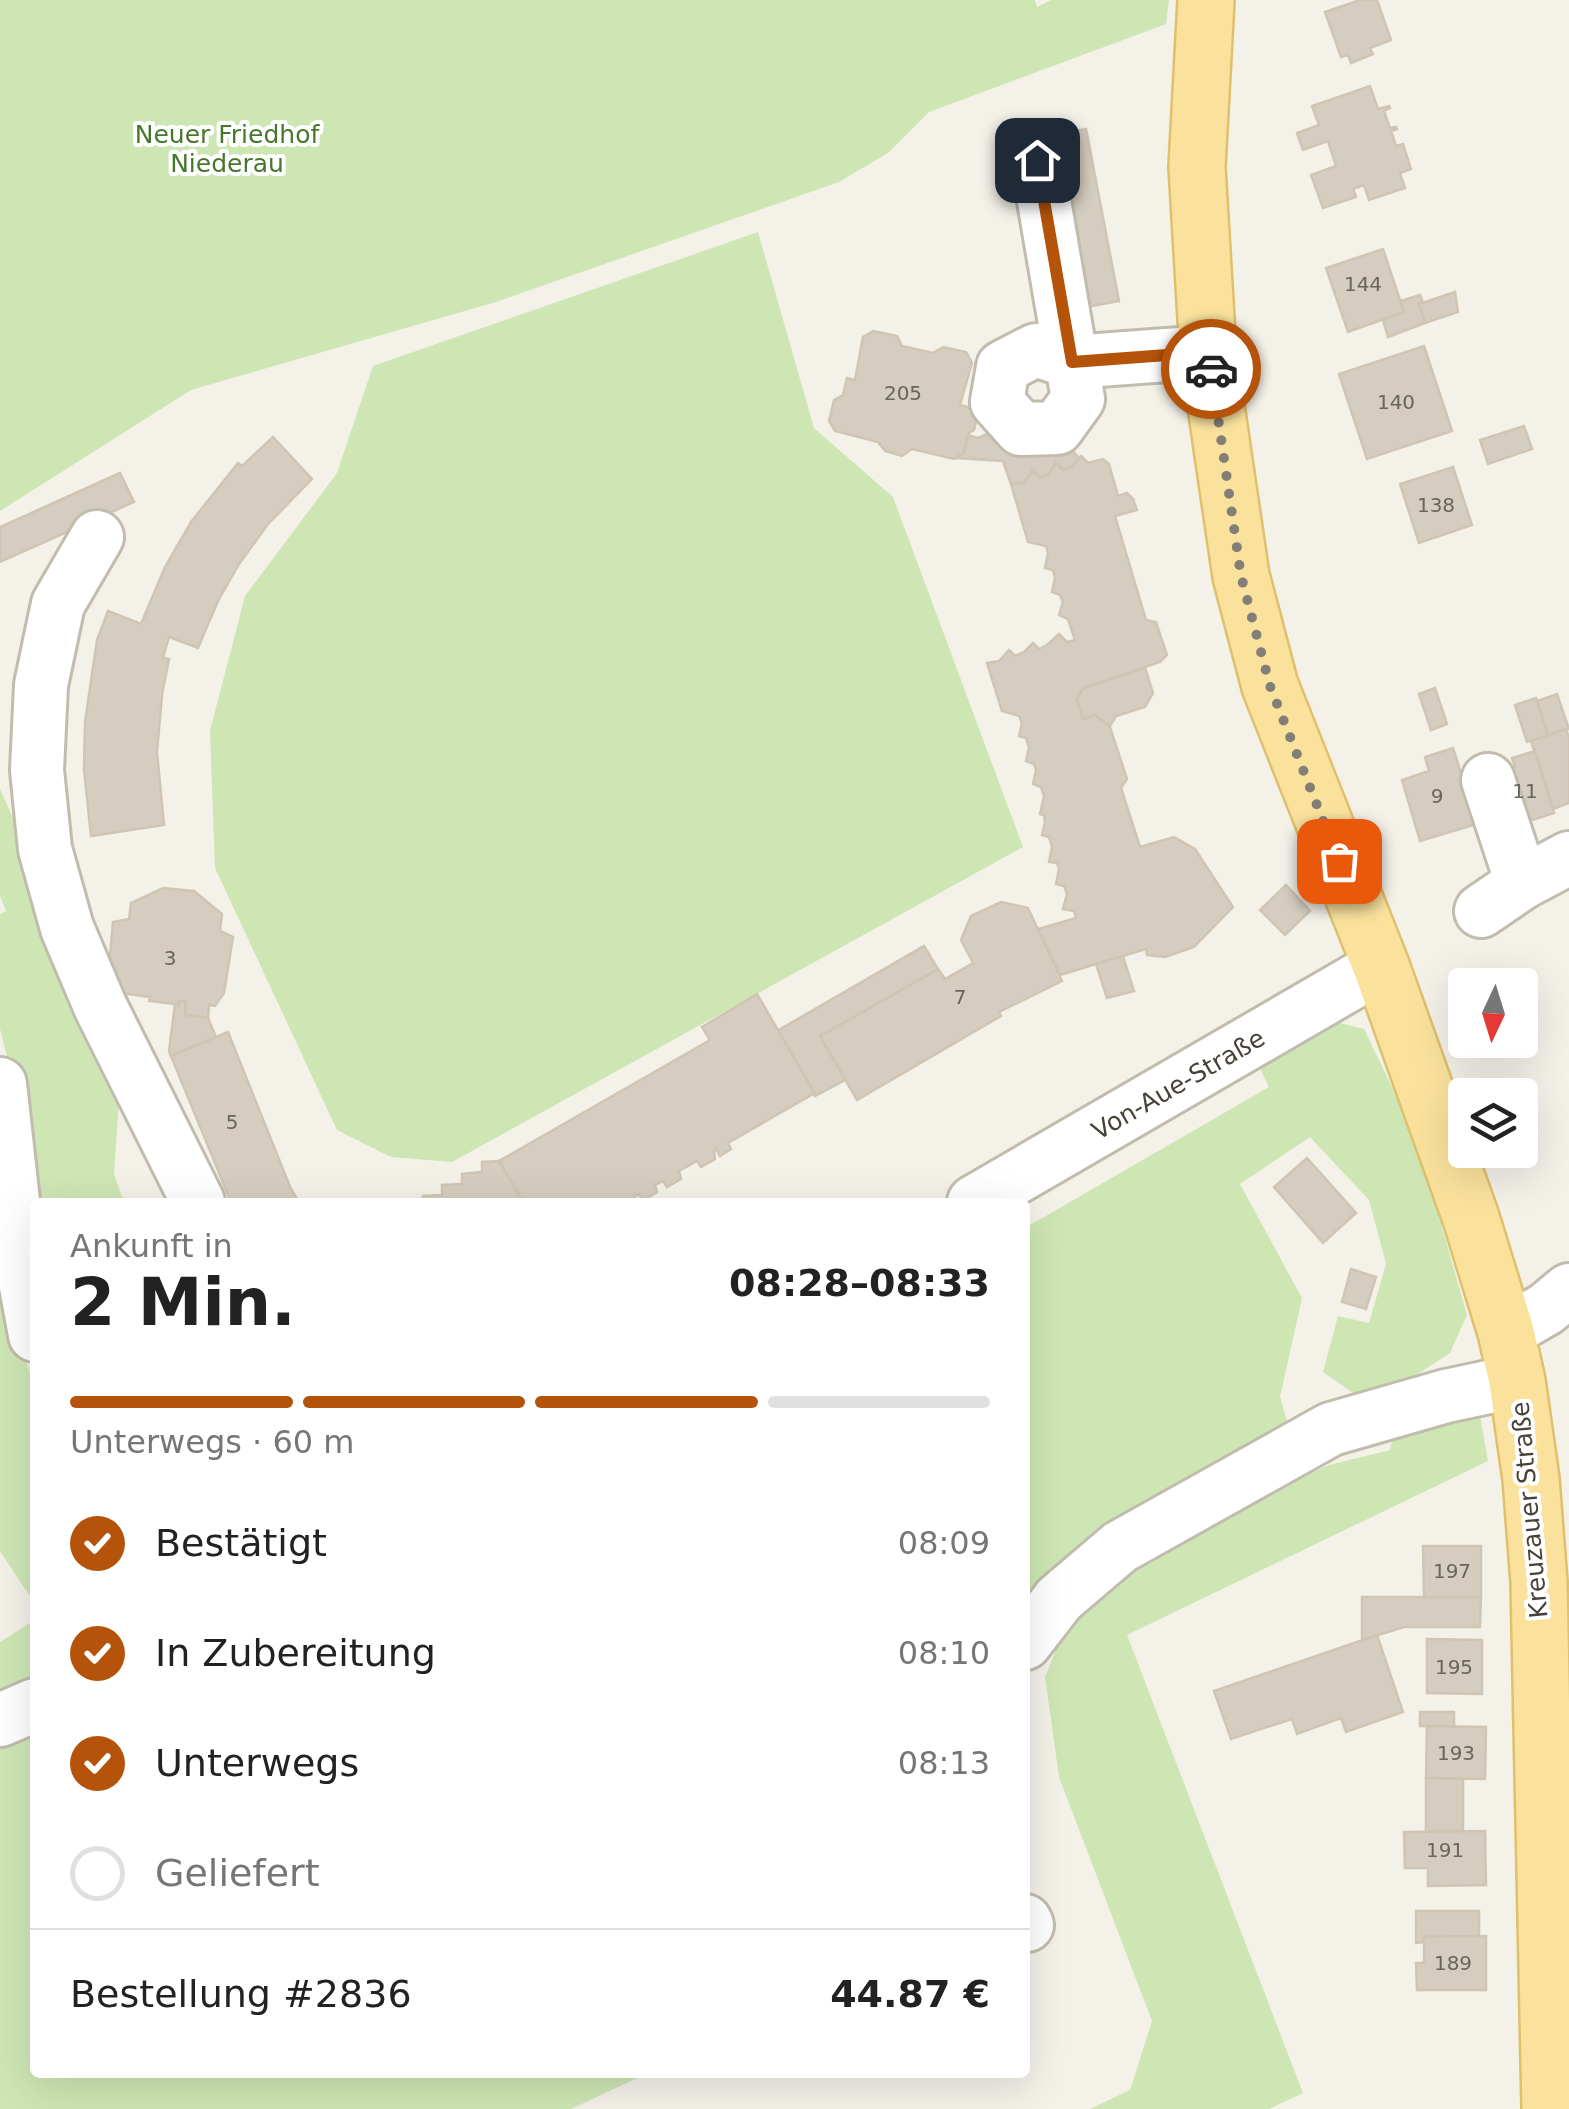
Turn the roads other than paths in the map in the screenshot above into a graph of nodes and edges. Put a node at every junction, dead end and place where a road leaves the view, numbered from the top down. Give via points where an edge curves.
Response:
1 (1206, 0) edge
2 (1037, 160) dead end
3 (1208, 352) junction
4 (96, 537) dead end
5 (1488, 780) dead end
6 (1569, 858) edge
7 (1380, 966) junction
8 (0, 1084) edge
9 (196, 1198) edge
10 (981, 1198) edge
11 (1569, 1290) edge
12 (30, 1307) edge
13 (1511, 1356) junction
14 (1030, 1637) edge
15 (30, 1707) edge
16 (0, 1720) edge
17 (1550, 2109) edge

1 - 3 main road, Kreuzauer Straße via 1197,166
2 - 3 street via 1072,362
3 - 7 main road, Kreuzauer Straße via 1241,576 1270,686
4 - 9 street via 58,604 41,685 37,770 46,849 67,928 100,1006
5 - 6 street via 1502,897
7 - 10 street, Von-Aue-Straße
7 - 13 main road, Kreuzauer Straße via 1472,1218
8 - 12 street
11 - 13 street
13 - 14 street via 1446,1396 1331,1429 1120,1548 1059,1599
13 - 17 main road, Kreuzauer Straße via 1539,1582
15 - 16 street

